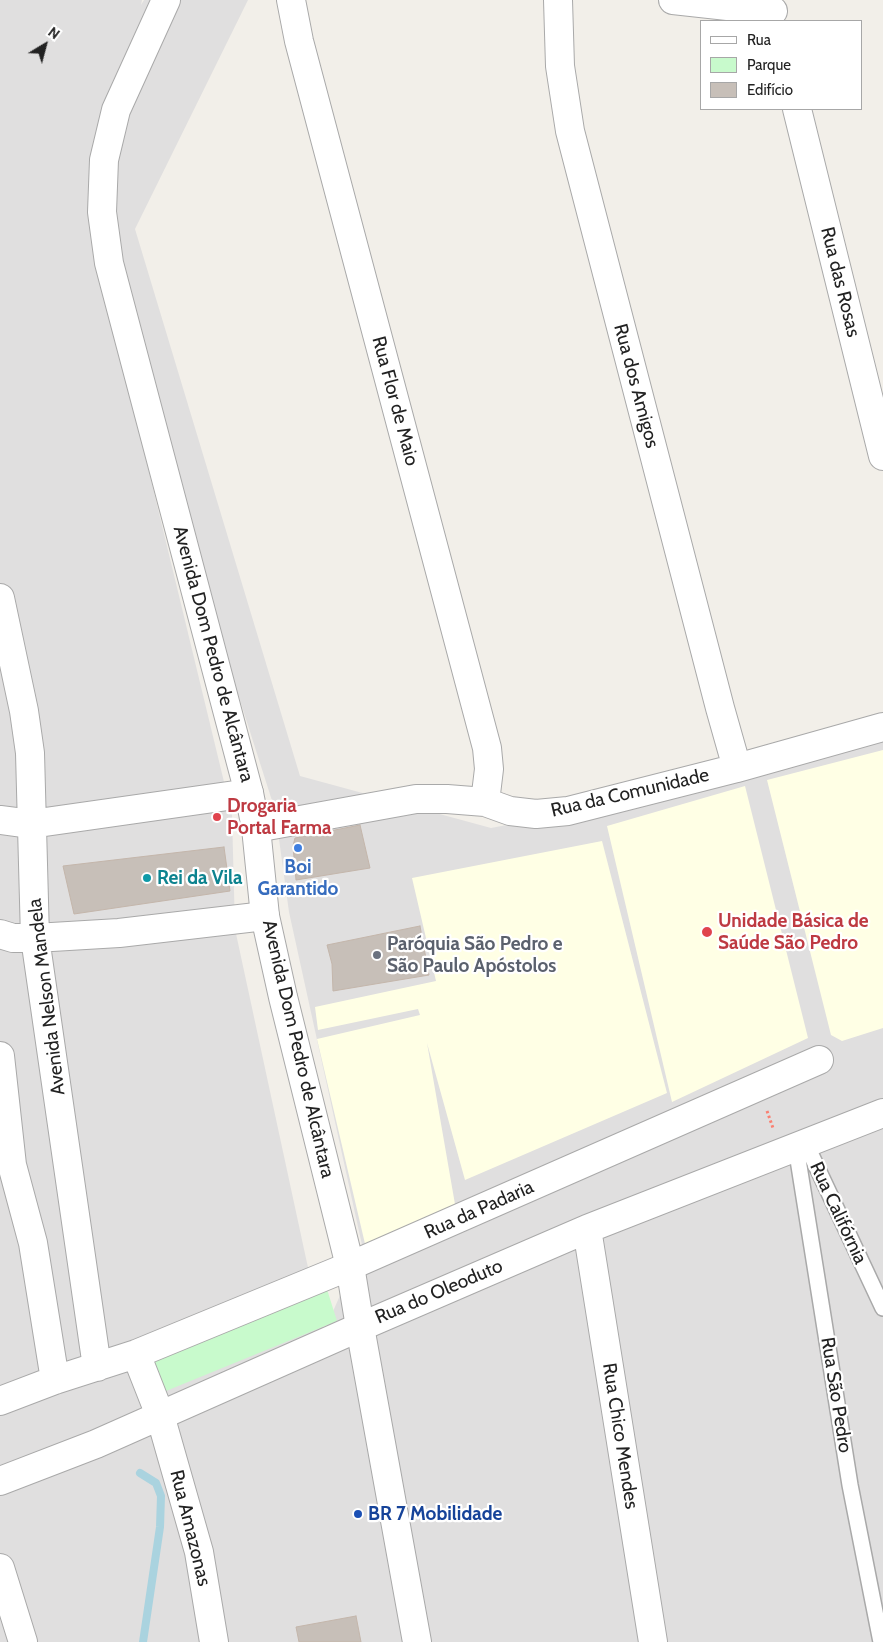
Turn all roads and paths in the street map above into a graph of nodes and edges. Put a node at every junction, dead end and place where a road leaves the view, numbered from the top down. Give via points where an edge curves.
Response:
1 (166, 0) edge
2 (292, 0) edge
3 (558, 0) edge
4 (672, 0) edge
5 (773, 11) edge
6 (797, 110) edge
7 (883, 456) edge
8 (0, 598) edge
9 (883, 727) edge
10 (738, 768) junction
11 (250, 793) junction
12 (485, 802) junction
13 (0, 820) edge
14 (31, 824) junction
15 (256, 828) junction
16 (265, 916) junction
17 (0, 934) edge
18 (36, 938) junction
19 (0, 1056) edge
20 (819, 1060) dead end
21 (758, 1087) junction
22 (883, 1114) edge
23 (795, 1148) junction
24 (6, 1167) edge
25 (586, 1229) junction
26 (350, 1266) junction
27 (883, 1308) edge
28 (360, 1326) junction
29 (136, 1354) junction
30 (97, 1367) junction
31 (55, 1380) junction
32 (0, 1401) edge
33 (160, 1415) junction
34 (0, 1481) edge
35 (0, 1568) edge
36 (23, 1642) edge
37 (214, 1642) edge
38 (417, 1642) edge
39 (653, 1642) edge
40 (882, 1642) edge

1 - 11 street, Avenida Dom Pedro de Alcântara via 116,110 104,160 102,212 109,263
2 - 12 street, Rua Flor de Maio via 301,50 487,748 489,769
3 - 10 street, Rua dos Amigos via 560,66 570,131
4 - 5 street
6 - 7 street, Rua das Rosas
8 - 14 street, Avenida Nelson Mandela via 30,754
9 - 10 street, Rua da Comunidade
10 - 12 street, Rua da Comunidade via 568,811 536,814 510,811
11 - 14 street
11 - 15 street, Avenida Dom Pedro de Alcântara
12 - 15 street, Rua da Comunidade via 416,799
13 - 14 street
14 - 18 street, Avenida Nelson Mandela
15 - 16 street, Avenida Dom Pedro de Alcântara
16 - 18 street via 119,933
16 - 26 street, Avenida Dom Pedro de Alcântara
17 - 18 street via 13,938
18 - 30 street, Avenida Nelson Mandela
19 - 24 street
20 - 21 street, Rua da Padaria
21 - 23 path
21 - 26 street, Rua da Padaria
22 - 23 street, Rua do Oleoduto
23 - 25 street, Rua do Oleoduto
23 - 27 lane, Rua Califórnia
23 - 40 lane, Rua São Pedro via 850,1485
24 - 31 street via 34,1243
25 - 28 street, Rua do Oleoduto
25 - 39 street, Rua Chico Mendes
26 - 28 street, Avenida Dom Pedro de Alcântara
26 - 29 street, Rua da Padaria
28 - 33 street, Rua do Oleoduto
28 - 38 street, Avenida Dom Pedro de Alcântara
29 - 30 street
29 - 33 street, Rua Amazonas
30 - 31 street
31 - 32 street
33 - 34 street, Rua do Oleoduto
33 - 37 street, Rua Amazonas via 199,1552
35 - 36 street

